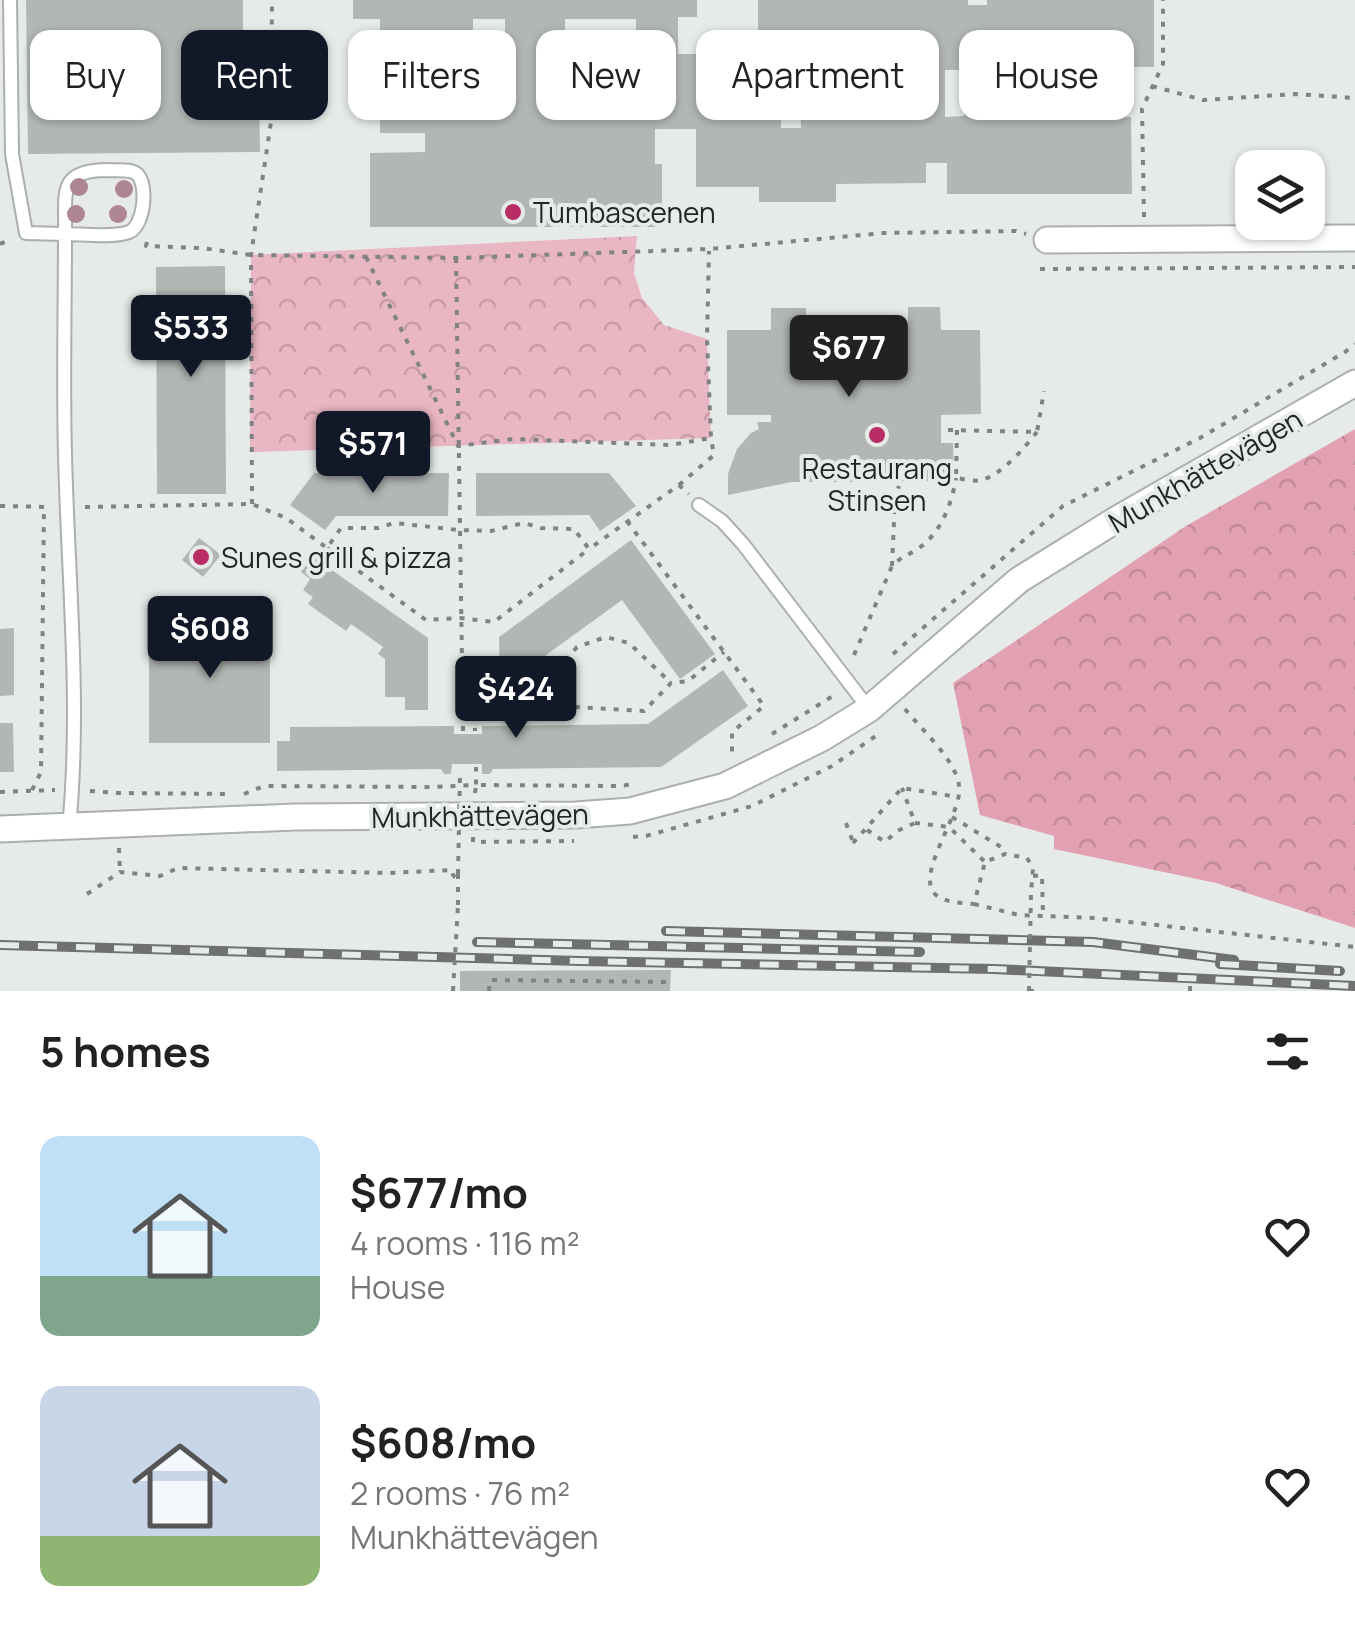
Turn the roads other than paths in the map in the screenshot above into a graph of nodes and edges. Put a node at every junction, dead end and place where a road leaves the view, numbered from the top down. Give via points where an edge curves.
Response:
1 (10, 0) edge
2 (65, 234) junction
3 (1355, 238) edge
4 (1047, 240) road end
5 (1355, 383) edge
6 (699, 505) road end
7 (869, 708) junction
8 (69, 828) junction
9 (0, 829) edge

1 - 2 lane via 12,154 26,233
2 - 2 lane via 135,229 143,206 140,176 86,170 72,178
2 - 8 lane
3 - 4 street
5 - 7 street, Munkhättevägen via 1019,580
6 - 7 lane via 743,544
7 - 8 street, Munkhättevägen via 725,786 630,811 473,829 295,817
8 - 9 street, Munkhättevägen

